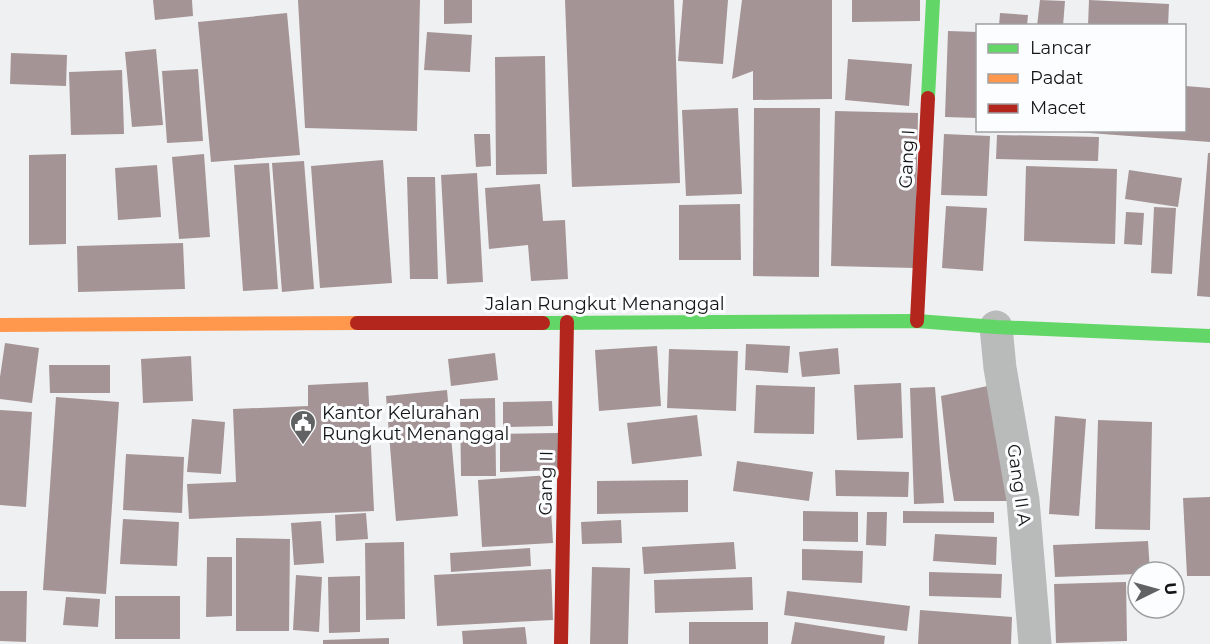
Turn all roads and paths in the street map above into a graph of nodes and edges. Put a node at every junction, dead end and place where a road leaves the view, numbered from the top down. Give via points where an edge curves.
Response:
1 (933, 0) edge
2 (917, 321) junction
3 (567, 322) junction
4 (0, 325) edge
5 (996, 327) junction
6 (1210, 336) edge
7 (561, 644) edge
8 (1035, 644) edge

1 - 2 main road, Gang I
2 - 3 main road, Jalan Rungkut Menanggal
2 - 5 main road, Jalan Rungkut Menanggal
3 - 4 main road, Jalan Rungkut Menanggal
3 - 7 main road, Gang II
5 - 6 main road, Jalan Rungkut Menanggal
5 - 8 street, Gang II A via 1023,500

